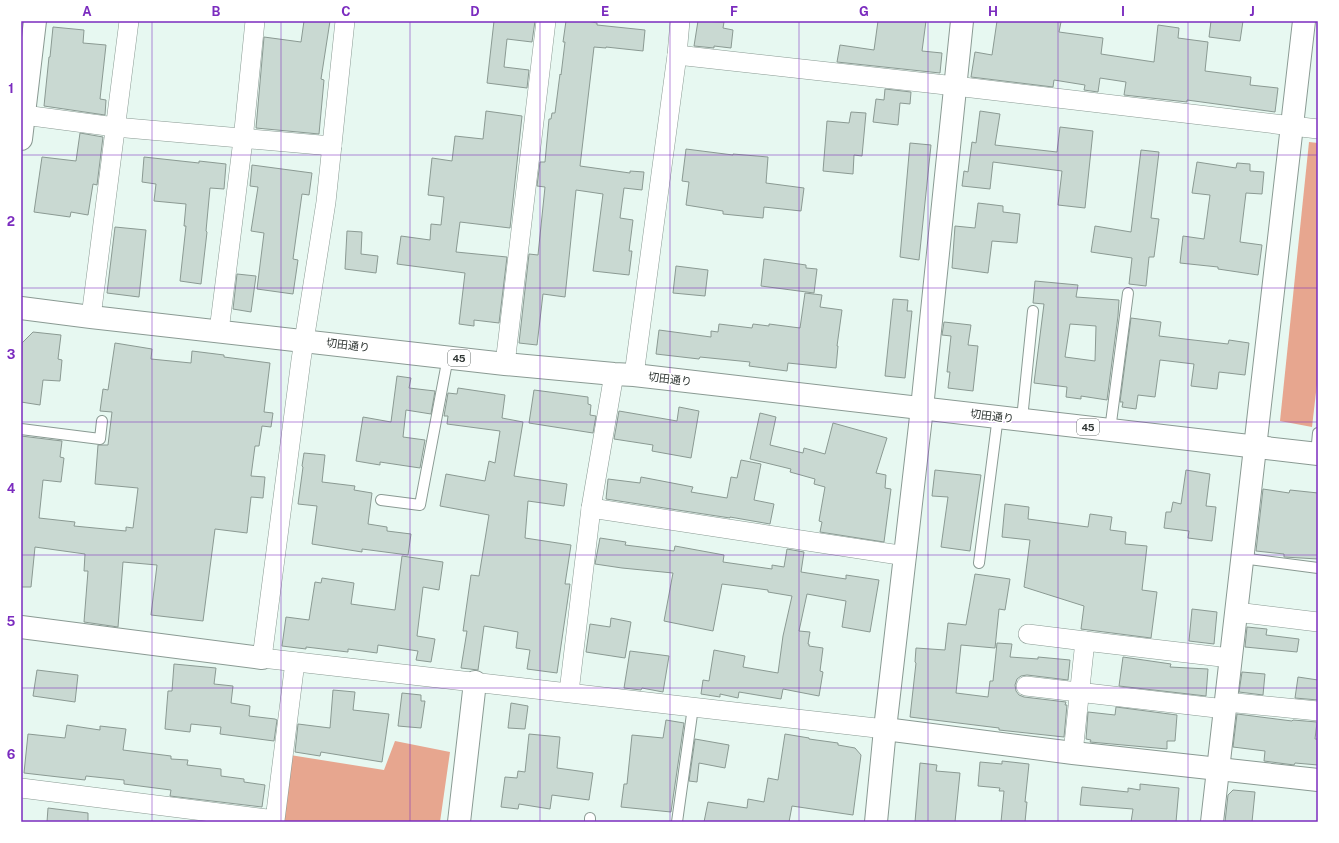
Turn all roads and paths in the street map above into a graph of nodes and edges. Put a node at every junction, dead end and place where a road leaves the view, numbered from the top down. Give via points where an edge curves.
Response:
1 (34, 21) edge
2 (128, 21) edge
3 (255, 21) edge
4 (345, 21) edge
5 (546, 21) edge
6 (680, 21) edge
7 (962, 21) edge
8 (1304, 21) edge
9 (677, 55) junction
10 (955, 86) junction
11 (24, 115) junction
12 (1292, 126) junction
13 (115, 127) junction
14 (1318, 129) edge
15 (21, 139) edge
16 (244, 140) junction
17 (332, 146) junction
18 (1128, 293) dead end
19 (21, 308) edge
20 (1033, 311) dead end
21 (91, 317) junction
22 (219, 332) junction
23 (304, 340) junction
24 (448, 357) junction
25 (505, 364) junction
26 (624, 375) junction
27 (922, 408) junction
28 (998, 416) junction
29 (1022, 419) junction
30 (102, 421) dead end
31 (21, 429) edge
32 (1110, 430) junction
33 (1318, 433) edge
34 (1254, 447) junction
35 (1317, 454) edge
36 (382, 500) dead end
37 (591, 508) junction
38 (906, 556) junction
39 (1241, 558) junction
40 (979, 563) dead end
41 (1318, 568) edge
42 (1236, 612) junction
43 (1318, 622) edge
44 (21, 627) edge
45 (1028, 634) dead end
46 (1085, 641) junction
47 (262, 658) junction
48 (1230, 658) junction
49 (295, 662) junction
50 (476, 682) junction
51 (1026, 686) dead end
52 (569, 692) junction
53 (1080, 692) junction
54 (1226, 706) junction
55 (693, 707) junction
56 (1318, 711) edge
57 (885, 729) junction
58 (1073, 753) junction
59 (1219, 768) junction
60 (1318, 780) edge
61 (21, 788) edge
62 (458, 822) edge
63 (677, 822) edge
64 (876, 822) edge
65 (1212, 822) edge

1 - 11 street
2 - 13 street
3 - 16 street
4 - 17 street
5 - 25 street
6 - 9 street
7 - 10 street
8 - 12 street
9 - 10 street
9 - 26 street
10 - 12 street
10 - 27 street
11 - 13 street
11 - 15 street
12 - 14 street
12 - 34 street
13 - 16 street
13 - 21 street
16 - 17 street
16 - 22 street
17 - 23 street via 326,202
18 - 32 lane
19 - 21 street, 切田通り / 45
20 - 29 lane
21 - 22 street, 切田通り / 45
22 - 23 street, 切田通り / 45
23 - 24 street, 切田通り / 45
23 - 47 street
24 - 25 street, 切田通り / 45
24 - 36 lane via 420,505
25 - 26 street, 切田通り / 45
26 - 27 street, 切田通り / 45
26 - 37 street
27 - 28 street, 切田通り / 45
27 - 38 street
28 - 29 street, 切田通り / 45
28 - 40 lane
29 - 32 street, 切田通り / 45
30 - 31 lane via 100,439
32 - 34 street, 切田通り / 45
33 - 35 lane
34 - 35 street, 切田通り / 45
34 - 39 street
37 - 38 street
37 - 52 street
38 - 57 street
39 - 41 lane
39 - 42 street
42 - 43 street
42 - 48 street
44 - 47 street
45 - 46 street
46 - 48 street
46 - 53 street
47 - 49 street
48 - 54 street
49 - 50 street
49 - 61 street via 276,820
50 - 52 street
50 - 62 street
51 - 53 street
52 - 55 street
53 - 54 street
53 - 58 street
54 - 56 street
54 - 59 street
55 - 57 street
55 - 63 lane
57 - 58 street
57 - 64 street
58 - 59 street
59 - 60 street
59 - 65 street

